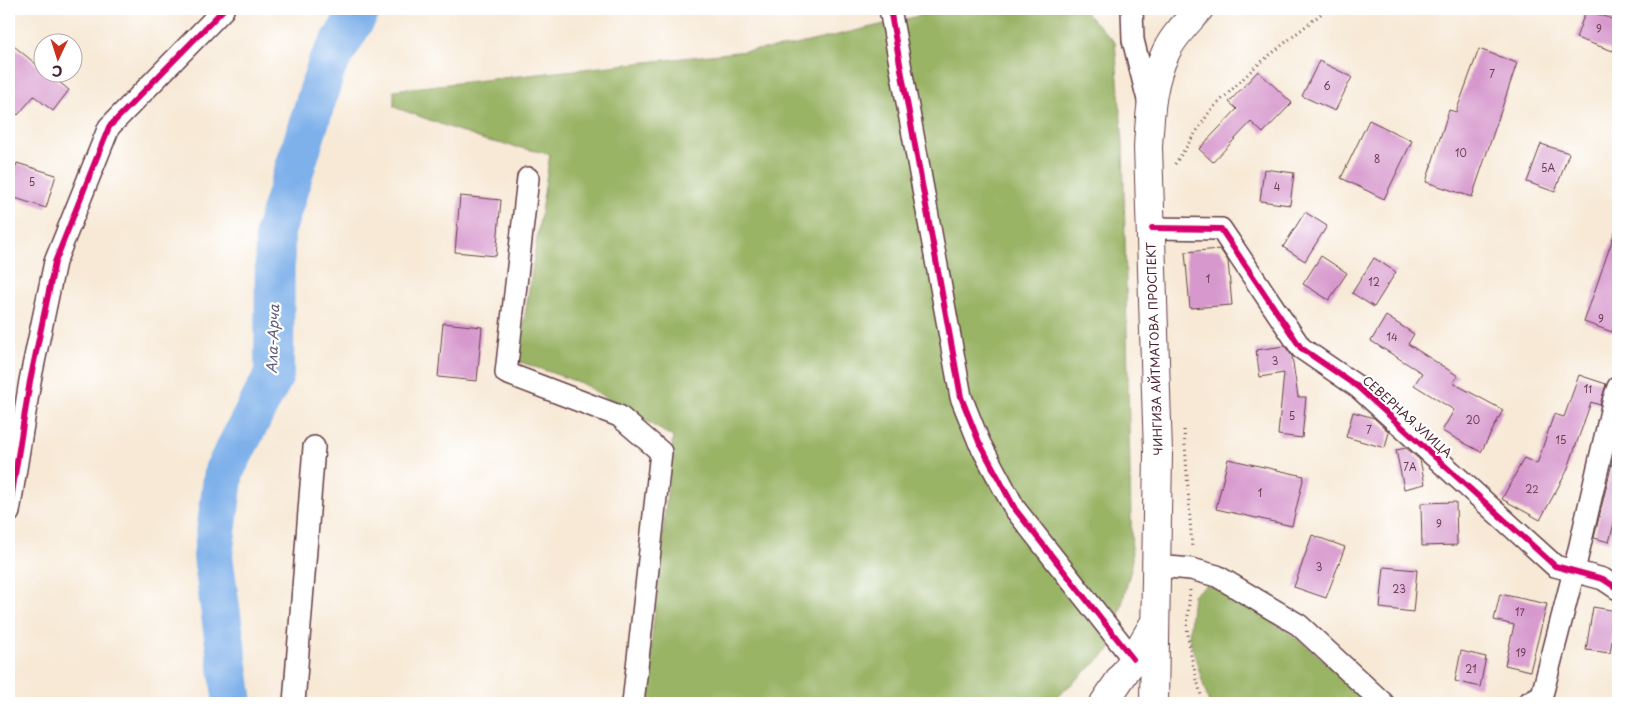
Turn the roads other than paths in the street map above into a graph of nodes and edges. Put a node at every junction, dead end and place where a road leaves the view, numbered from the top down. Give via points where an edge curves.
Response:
1 (890, 9) edge
2 (1132, 9) edge
3 (1199, 9) edge
4 (224, 10) edge
5 (1150, 106) junction
6 (528, 178) dead end
7 (1152, 228) junction
8 (1618, 387) edge
9 (314, 447) dead end
10 (9, 512) edge
11 (1157, 566) junction
12 (1574, 571) junction
13 (1618, 589) edge
14 (1154, 624) junction
15 (1133, 659) junction
16 (294, 703) edge
17 (634, 703) edge
18 (1104, 703) edge
19 (1154, 703) edge
20 (1383, 703) edge
21 (1528, 703) edge

1 - 15 street via 961,397 978,442 1015,509
2 - 5 street via 1133,40
3 - 5 main road, ЧИНГИЗА АЙТМАТОВА ПРОСПЕКТ via 1166,51
4 - 10 street via 108,127 55,262 30,381
5 - 7 main road, ЧИНГИЗА АЙТМАТОВА ПРОСПЕКТ via 1148,147
6 - 17 street via 506,373 619,416 661,452
7 - 11 main road, ЧИНГИЗА АЙТМАТОВА ПРОСПЕКТ via 1158,453
7 - 12 street, СЕВЕРНАЯ УЛИЦА via 1222,229 1301,348 1358,387 1554,566
8 - 12 street
9 - 16 street
11 - 14 main road, ЧИНГИЗА АЙТМАТОВА ПРОСПЕКТ
11 - 20 street via 1192,569 1217,576 1291,620
12 - 13 street, СЕВЕРНАЯ УЛИЦА via 1603,579
12 - 21 street via 1542,695
14 - 15 main road
14 - 19 main road, ЧИНГИЗА АЙТМАТОВА ПРОСПЕКТ
15 - 18 main road

